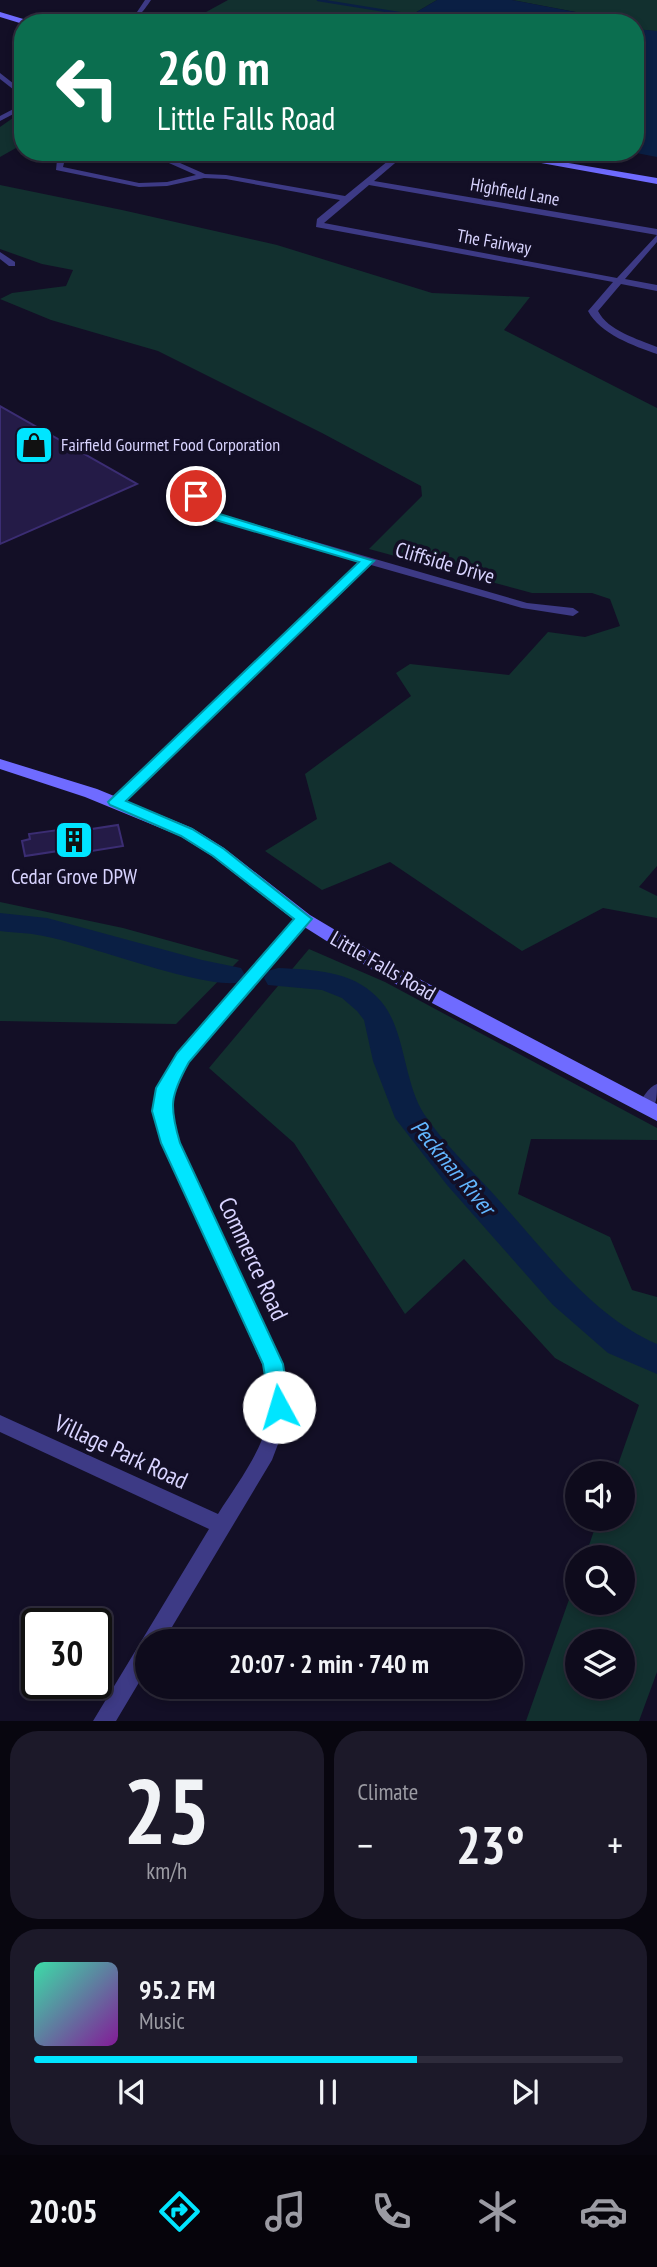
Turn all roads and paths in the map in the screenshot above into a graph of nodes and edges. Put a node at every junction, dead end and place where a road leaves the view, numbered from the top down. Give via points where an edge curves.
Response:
1 (148, 0) edge
2 (137, 14) edge
3 (0, 75) edge
4 (14, 87) edge
5 (62, 161) edge
6 (169, 161) edge
7 (393, 161) edge
8 (538, 161) edge
9 (204, 176) junction
10 (657, 181) edge
11 (368, 182) junction
12 (347, 199) junction
13 (657, 235) edge
14 (0, 255) edge
15 (12, 264) dead end
16 (618, 281) junction
17 (657, 288) edge
18 (657, 351) edge
19 (196, 496) dead end
20 (368, 561) junction
21 (573, 612) dead end
22 (0, 764) edge
23 (115, 802) junction
24 (304, 919) junction
25 (657, 1090) edge
26 (651, 1110) edge
27 (0, 1423) edge
28 (221, 1525) junction
29 (159, 1629) edge
30 (135, 1669) edge
31 (104, 1721) edge

1 - 2 street
3 - 4 street
5 - 9 street via 59,168 139,184
6 - 9 street
7 - 11 street
8 - 10 street
9 - 12 street
11 - 12 street
11 - 13 street, Highfield Lane
12 - 16 street, The Fairway via 318,222 325,227
13 - 16 street
14 - 15 street
16 - 17 street, The Fairway
16 - 18 street via 595,308 595,318
19 - 20 street, Cliffside Drive via 209,514
20 - 21 street, Cliffside Drive via 526,606
20 - 23 street
22 - 23 street, Little Falls Road
23 - 24 street, Little Falls Road via 186,832
24 - 26 street, Little Falls Road via 397,976
24 - 28 street, Commerce Road via 165,1088 162,1111 166,1133 277,1377 279,1407 272,1440
25 - 26 street
27 - 28 street, Village Park Road
28 - 29 street, Commerce Road
30 - 31 street

